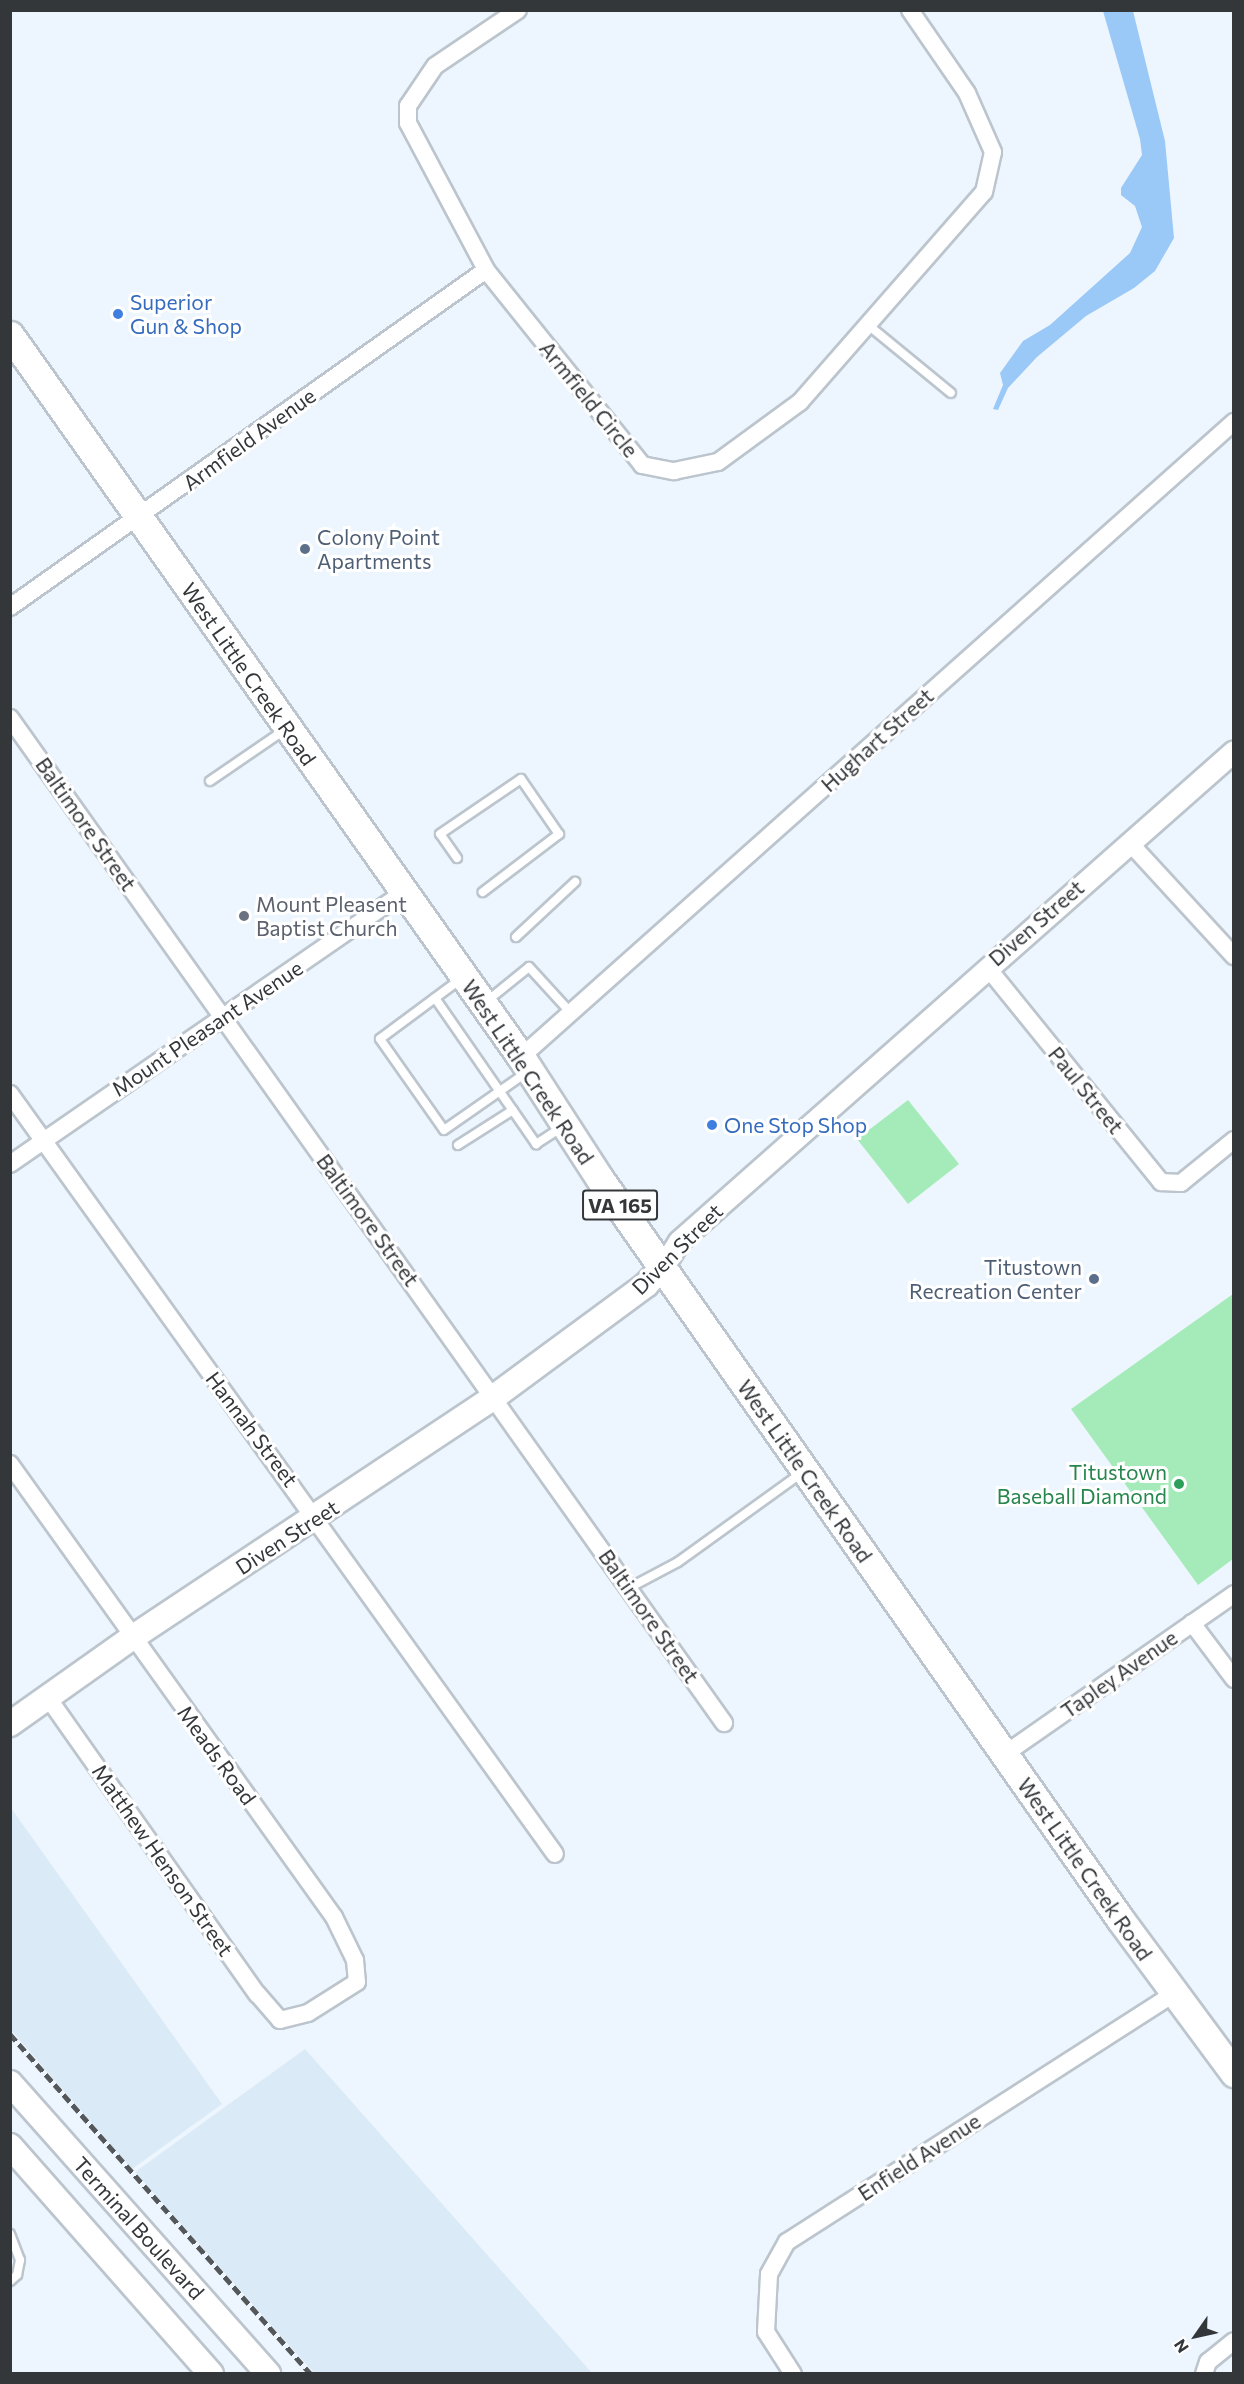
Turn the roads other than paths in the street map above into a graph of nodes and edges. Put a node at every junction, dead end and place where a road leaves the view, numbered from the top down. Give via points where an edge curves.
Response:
1 (518, 10) edge
2 (910, 10) edge
3 (486, 270) junction
4 (868, 325) junction
5 (10, 335) edge
6 (951, 393) dead end
7 (1233, 422) edge
8 (139, 518) junction
9 (10, 607) edge
10 (10, 718) edge
11 (287, 728) junction
12 (1233, 751) edge
13 (210, 781) dead end
14 (1129, 842) junction
15 (457, 858) dead end
16 (575, 882) dead end
17 (404, 892) junction
18 (483, 892) dead end
19 (516, 937) dead end
20 (1233, 956) edge
21 (987, 967) junction
22 (464, 976) junction
23 (435, 998) junction
24 (484, 1005) junction
25 (571, 1013) junction
26 (224, 1018) junction
27 (525, 1064) junction
28 (500, 1091) junction
29 (10, 1094) edge
30 (513, 1110) junction
31 (565, 1125) junction
32 (44, 1140) junction
33 (1233, 1140) edge
34 (458, 1145) dead end
35 (10, 1164) edge
36 (664, 1265) junction
37 (494, 1397) junction
38 (10, 1464) edge
39 (805, 1471) junction
40 (317, 1517) junction
41 (629, 1588) junction
42 (1233, 1594) edge
43 (1192, 1623) junction
44 (133, 1637) junction
45 (1233, 1679) edge
46 (48, 1698) junction
47 (724, 1723) dead end
48 (10, 1724) edge
49 (1005, 1754) junction
50 (555, 1854) dead end
51 (1173, 1994) junction
52 (280, 2020) joint
53 (1233, 2073) edge
54 (10, 2083) edge
55 (10, 2146) edge
56 (10, 2234) edge
57 (10, 2281) edge
58 (1233, 2341) edge
59 (211, 2373) edge
60 (268, 2373) edge
61 (793, 2373) edge
62 (1204, 2373) edge

1 - 3 street, Armfield Circle via 435,66 408,106 408,123
2 - 4 street, Armfield Circle via 967,93 993,152 984,192
3 - 4 street, Armfield Circle via 642,465 674,471 718,462 800,402
3 - 8 street, Armfield Avenue
4 - 6 lane
5 - 8 main road, West Little Creek Road / VA 165
7 - 25 street, Hughart Street
8 - 9 street, Armfield Avenue
8 - 11 main road, West Little Creek Road / VA 165
10 - 26 street, Baltimore Street
11 - 13 lane
11 - 17 main road, West Little Creek Road / VA 165
12 - 14 street, Diven Street
14 - 20 street
14 - 21 street, Diven Street
15 - 18 lane via 440,834 521,779 559,834
16 - 19 lane
17 - 22 main road, West Little Creek Road / VA 165
17 - 26 street, Mount Pleasant Avenue
21 - 33 street, Paul Street via 1161,1182 1181,1183
21 - 36 street, Diven Street via 678,1241
22 - 23 lane
22 - 24 main road, West Little Creek Road / VA 165
23 - 28 lane
23 - 28 lane via 380,1039 444,1130
24 - 25 lane via 529,967
24 - 27 main road, West Little Creek Road / VA 165
25 - 27 street, Hughart Street
26 - 32 street, Mount Pleasant Avenue
26 - 37 street, Baltimore Street
27 - 28 lane
27 - 31 main road, West Little Creek Road / VA 165
28 - 30 lane
29 - 32 street, Hannah Street
30 - 31 lane via 536,1144
30 - 34 lane
31 - 36 main road, West Little Creek Road / VA 165
32 - 35 street, Mount Pleasant Avenue
32 - 40 street, Hannah Street
36 - 37 main road, Diven Street via 646,1285
36 - 39 main road, West Little Creek Road / VA 165
37 - 40 main road, Diven Street
37 - 41 street, Baltimore Street
38 - 44 street, Meads Road
39 - 41 lane via 678,1562
39 - 49 main road, West Little Creek Road / VA 165
40 - 44 main road, Diven Street
40 - 50 street, Hannah Street
41 - 47 street, Baltimore Street
42 - 43 street, Tapley Avenue
43 - 45 street
43 - 49 street, Tapley Avenue
44 - 46 main road, Diven Street
44 - 52 street, Meads Road via 334,1917 355,1960 357,1982 308,2013
46 - 48 main road, Diven Street
46 - 52 street, Matthew Henson Street via 257,1994
49 - 51 main road, West Little Creek Road / VA 165
51 - 53 main road, West Little Creek Road / VA 165
51 - 61 street, Enfield Avenue via 787,2242 769,2274 765,2332
54 - 60 main road, Terminal Boulevard
55 - 59 main road, Terminal Boulevard
56 - 57 lane via 20,2260 17,2275
58 - 62 street via 1208,2362

